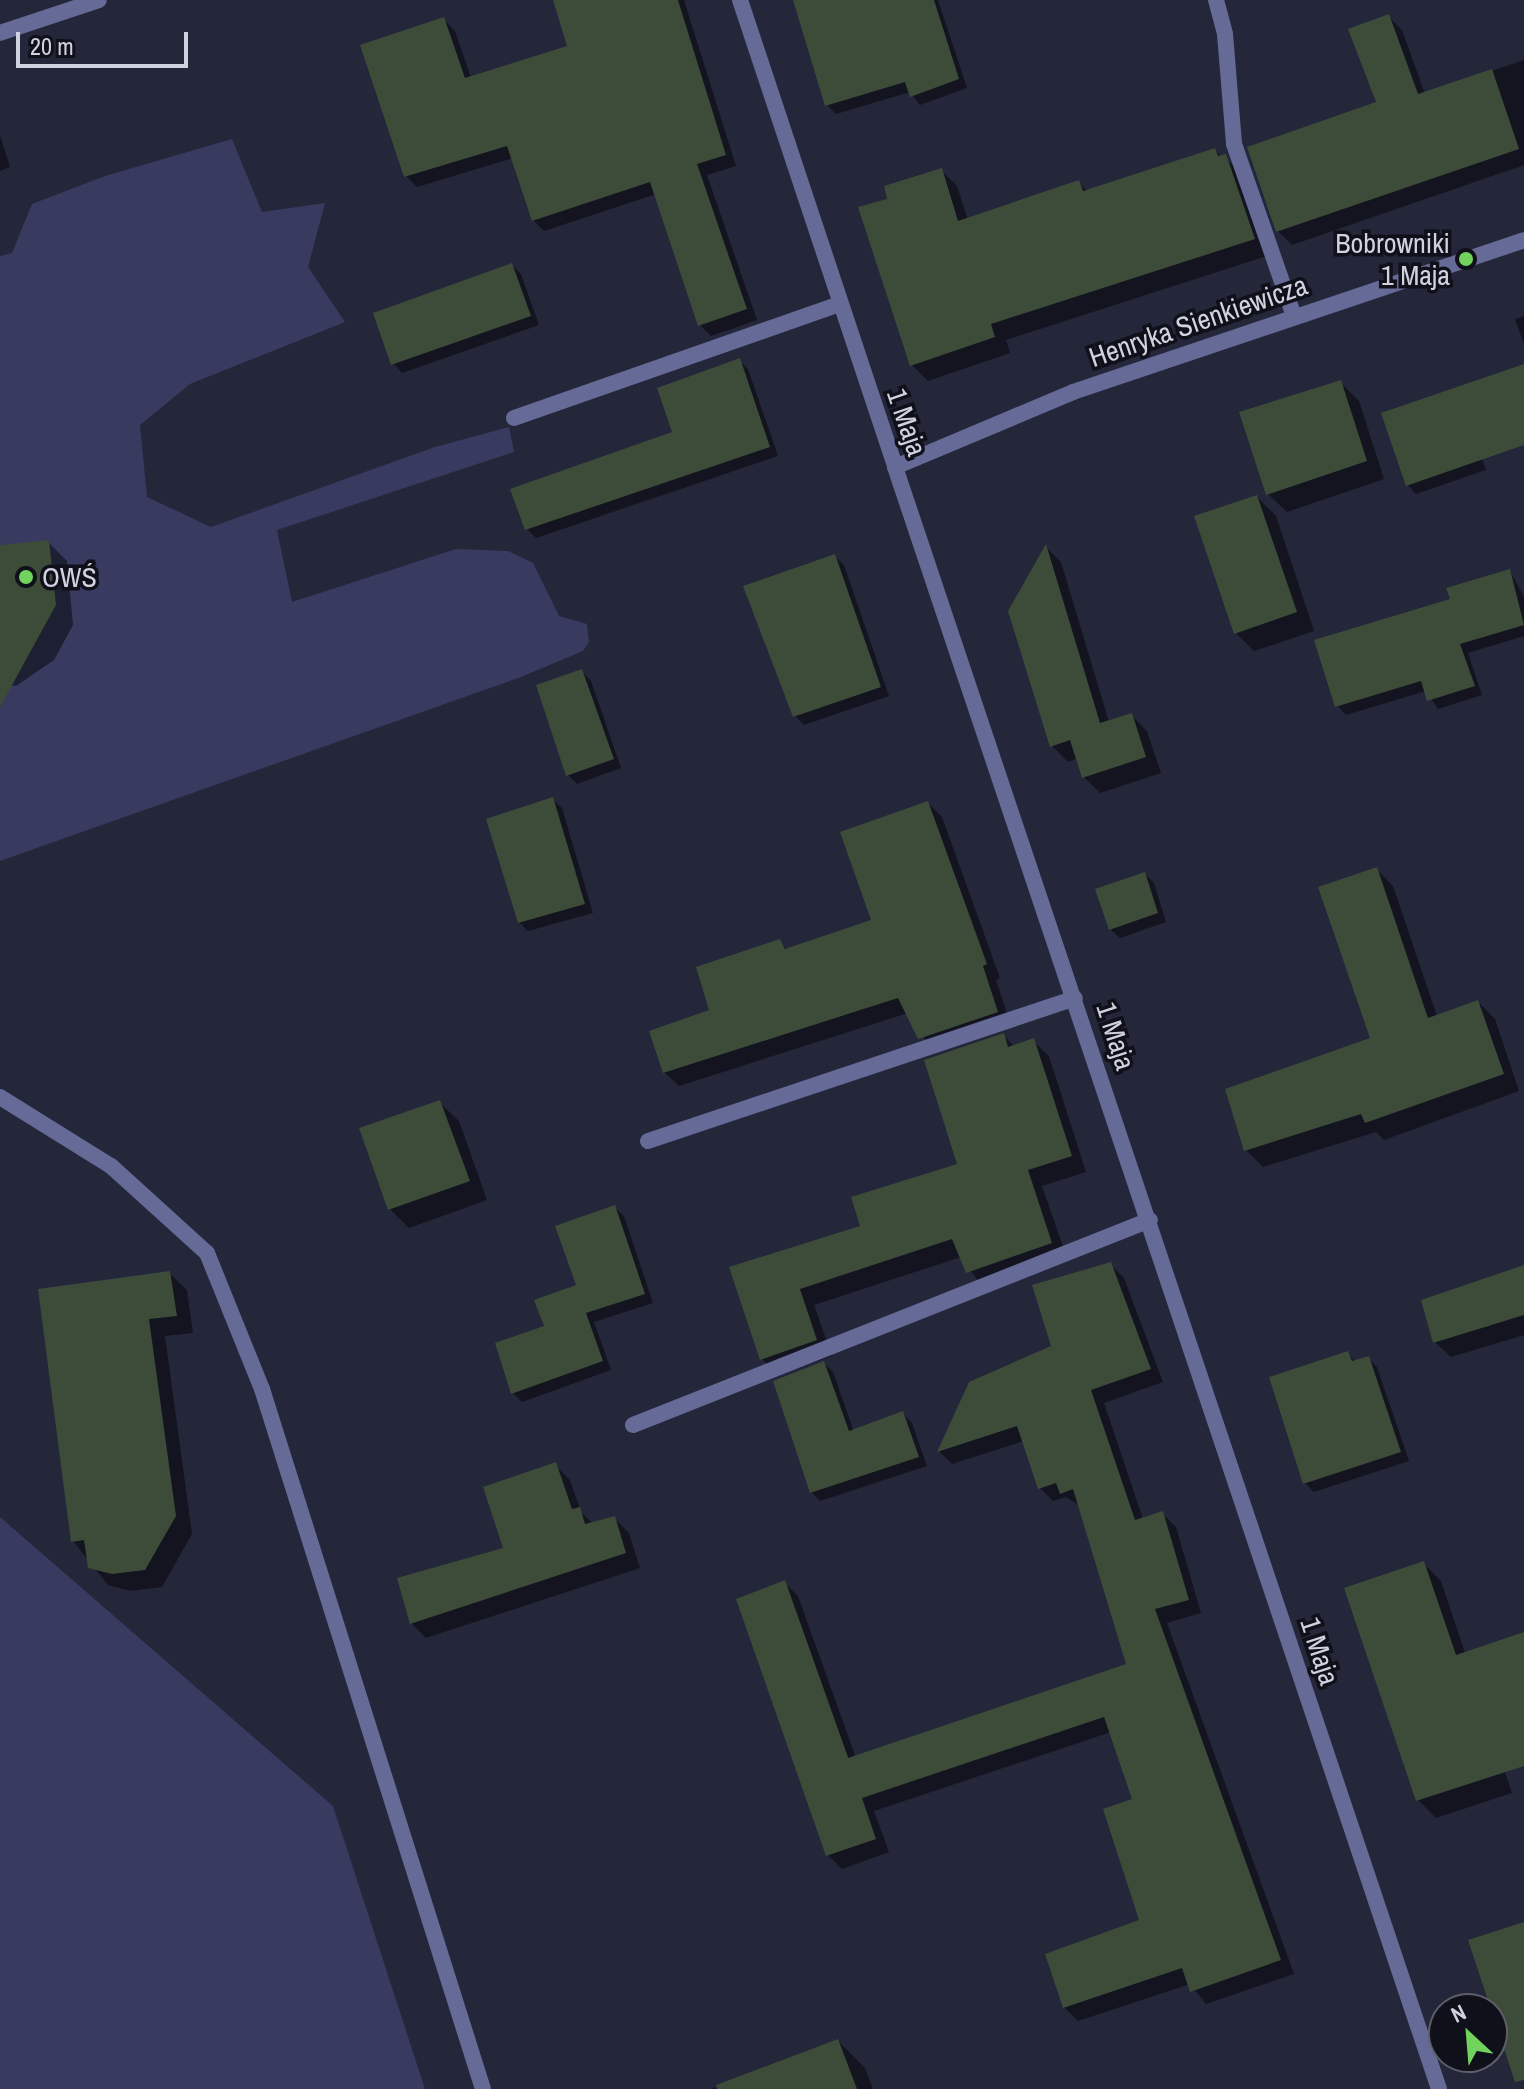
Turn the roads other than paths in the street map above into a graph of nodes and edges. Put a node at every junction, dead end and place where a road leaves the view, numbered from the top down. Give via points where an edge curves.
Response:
1 (99, 0) edge
2 (740, 0) edge
3 (1216, 0) edge
4 (0, 33) edge
5 (1524, 240) edge
6 (840, 304) junction
7 (1294, 316) junction
8 (514, 418) dead end
9 (895, 467) junction
10 (1075, 998) junction
11 (0, 1097) edge
12 (648, 1141) dead end
13 (1150, 1220) junction
14 (633, 1425) dead end
15 (483, 2089) edge
16 (1438, 2089) edge

1 - 4 street
2 - 6 street, 1 Maja
3 - 7 street via 1225,34 1234,144
5 - 7 street, Henryka Sienkiewicza
6 - 8 street
6 - 9 street, 1 Maja
7 - 9 street, Henryka Sienkiewicza via 1073,392
9 - 10 street, 1 Maja
10 - 12 street
10 - 13 street, 1 Maja
11 - 15 street via 111,1166 207,1253 262,1389
13 - 14 street
13 - 16 street, 1 Maja

